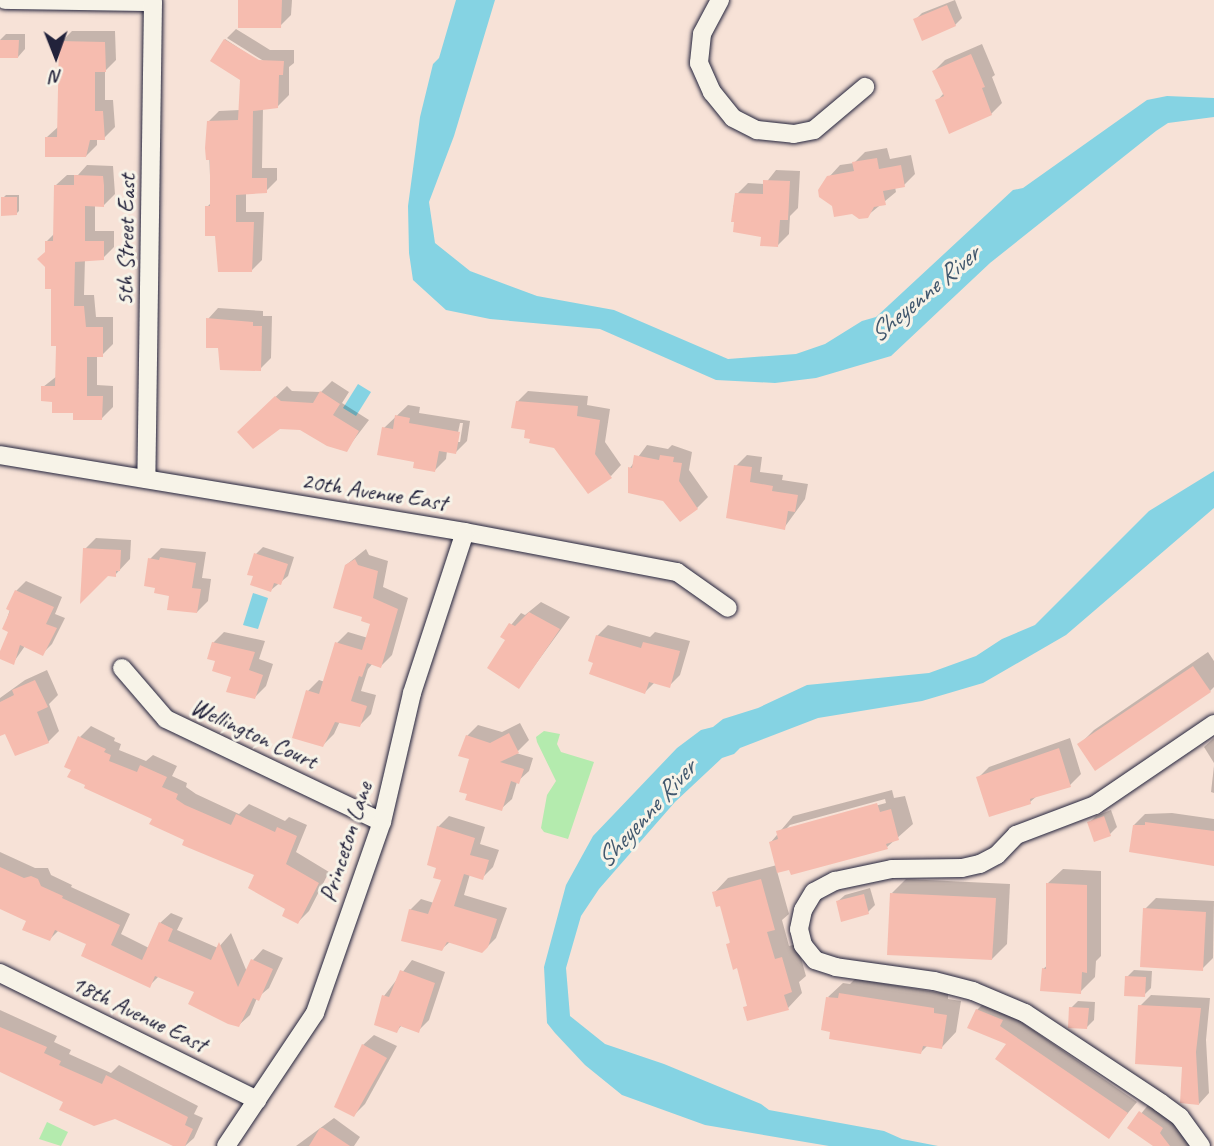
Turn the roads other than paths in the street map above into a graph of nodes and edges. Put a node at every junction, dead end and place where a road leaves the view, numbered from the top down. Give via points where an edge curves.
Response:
1 (5, 0) edge
2 (720, 0) edge
3 (153, 2) edge
4 (865, 88) dead end
5 (0, 454) edge
6 (146, 479) junction
7 (465, 532) junction
8 (728, 608) dead end
9 (122, 668) dead end
10 (1214, 724) edge
11 (382, 822) junction
12 (0, 973) edge
13 (257, 1100) junction
14 (226, 1146) edge
15 (1201, 1146) edge

1 - 3 street
2 - 4 street via 702,34 699,63 712,92 733,118 757,130 794,134 814,130
3 - 6 street, 5th Street East
5 - 6 street, 20th Avenue East
6 - 7 street, 20th Avenue East
7 - 8 street, 20th Avenue East via 677,572
7 - 11 street, Princeton Lane via 412,693
9 - 11 street, Wellington Court via 166,719
10 - 15 street via 1096,805 1016,835 997,855 980,863 961,868 892,869 835,881 814,892 799,929 803,945 816,960 934,981 973,991 1025,1013 1161,1102
11 - 13 street, Princeton Lane via 315,1013
12 - 13 street, 18th Avenue East
13 - 14 street, Princeton Lane

